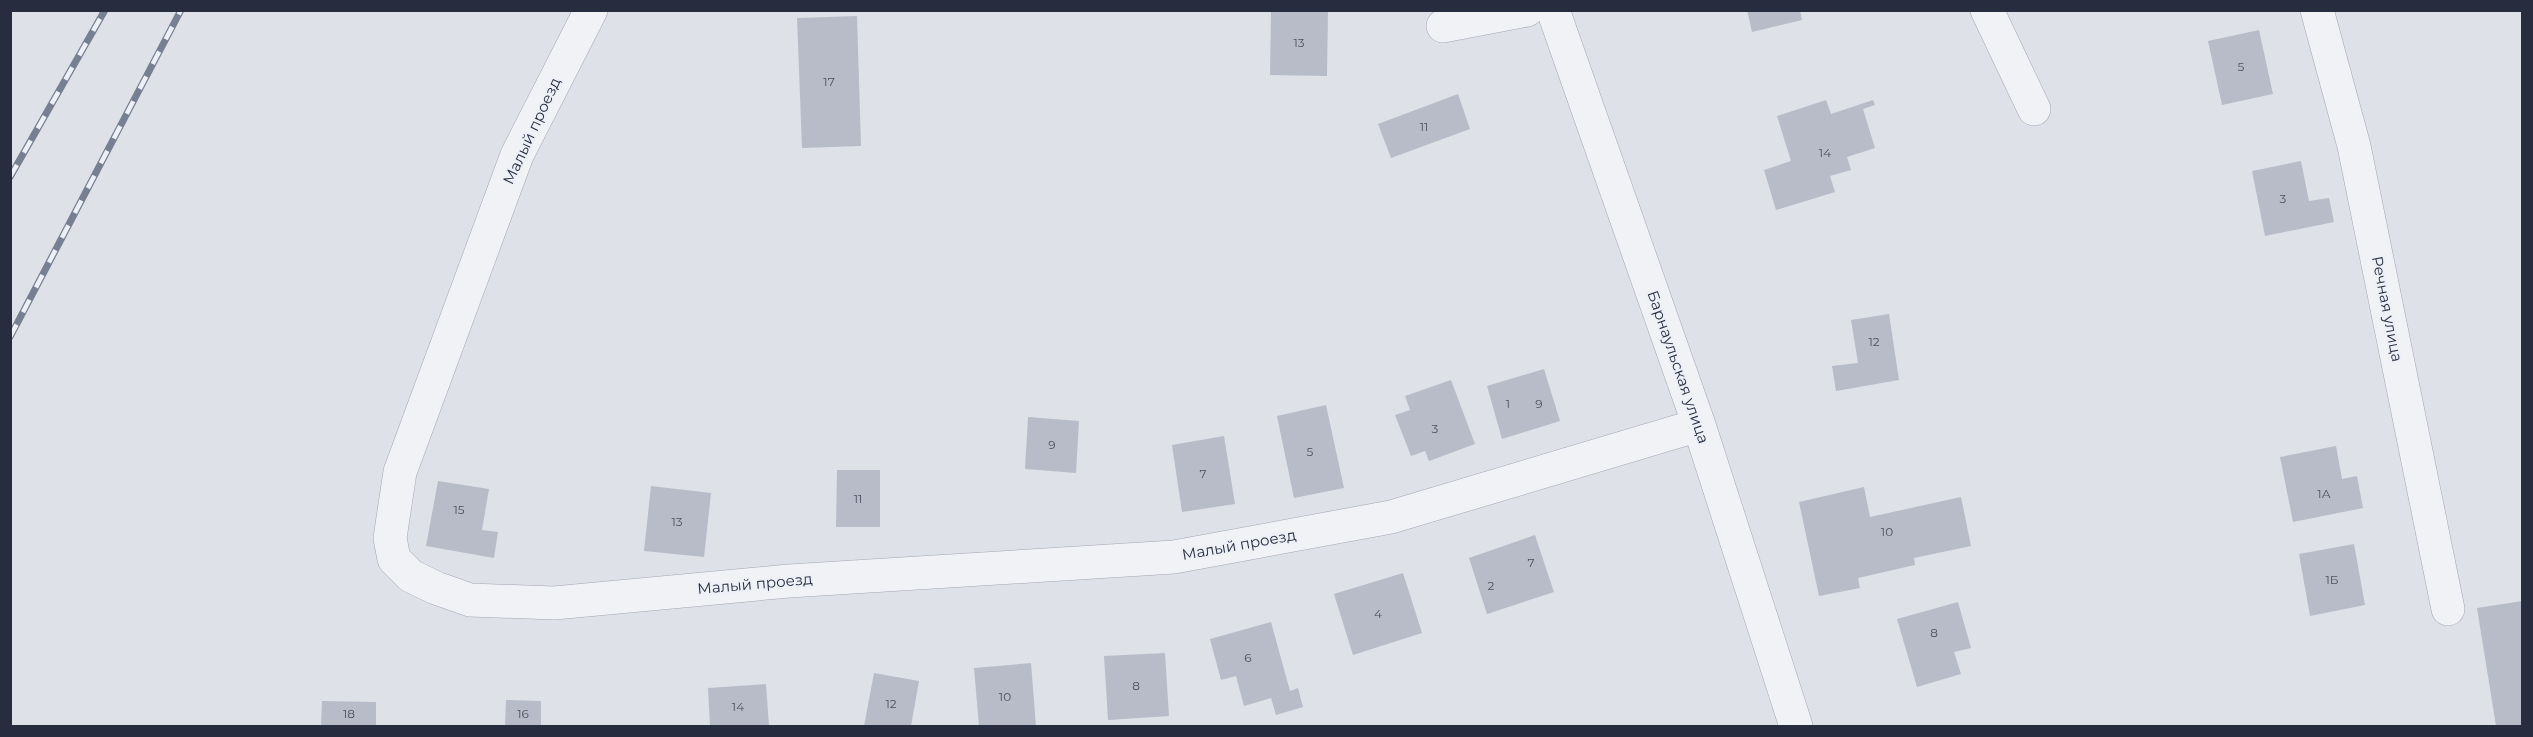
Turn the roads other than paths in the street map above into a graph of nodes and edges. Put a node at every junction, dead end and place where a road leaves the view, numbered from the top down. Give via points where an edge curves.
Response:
1 (591, 10) edge
2 (1527, 10) edge
3 (1553, 10) edge
4 (1987, 10) edge
5 (2317, 10) edge
6 (1443, 26) dead end
7 (2034, 109) dead end
8 (1699, 425) junction
9 (2448, 609) dead end
10 (1796, 726) edge

1 - 8 street, Малый проезд via 517,155 400,472 390,538 394,559 411,576 436,588 470,600 554,603 789,581 1174,557 1391,517
2 - 6 street
3 - 8 street, Барнаульская улица
4 - 7 street
5 - 9 street, Речная улица via 2354,146
8 - 10 street, Барнаульская улица

